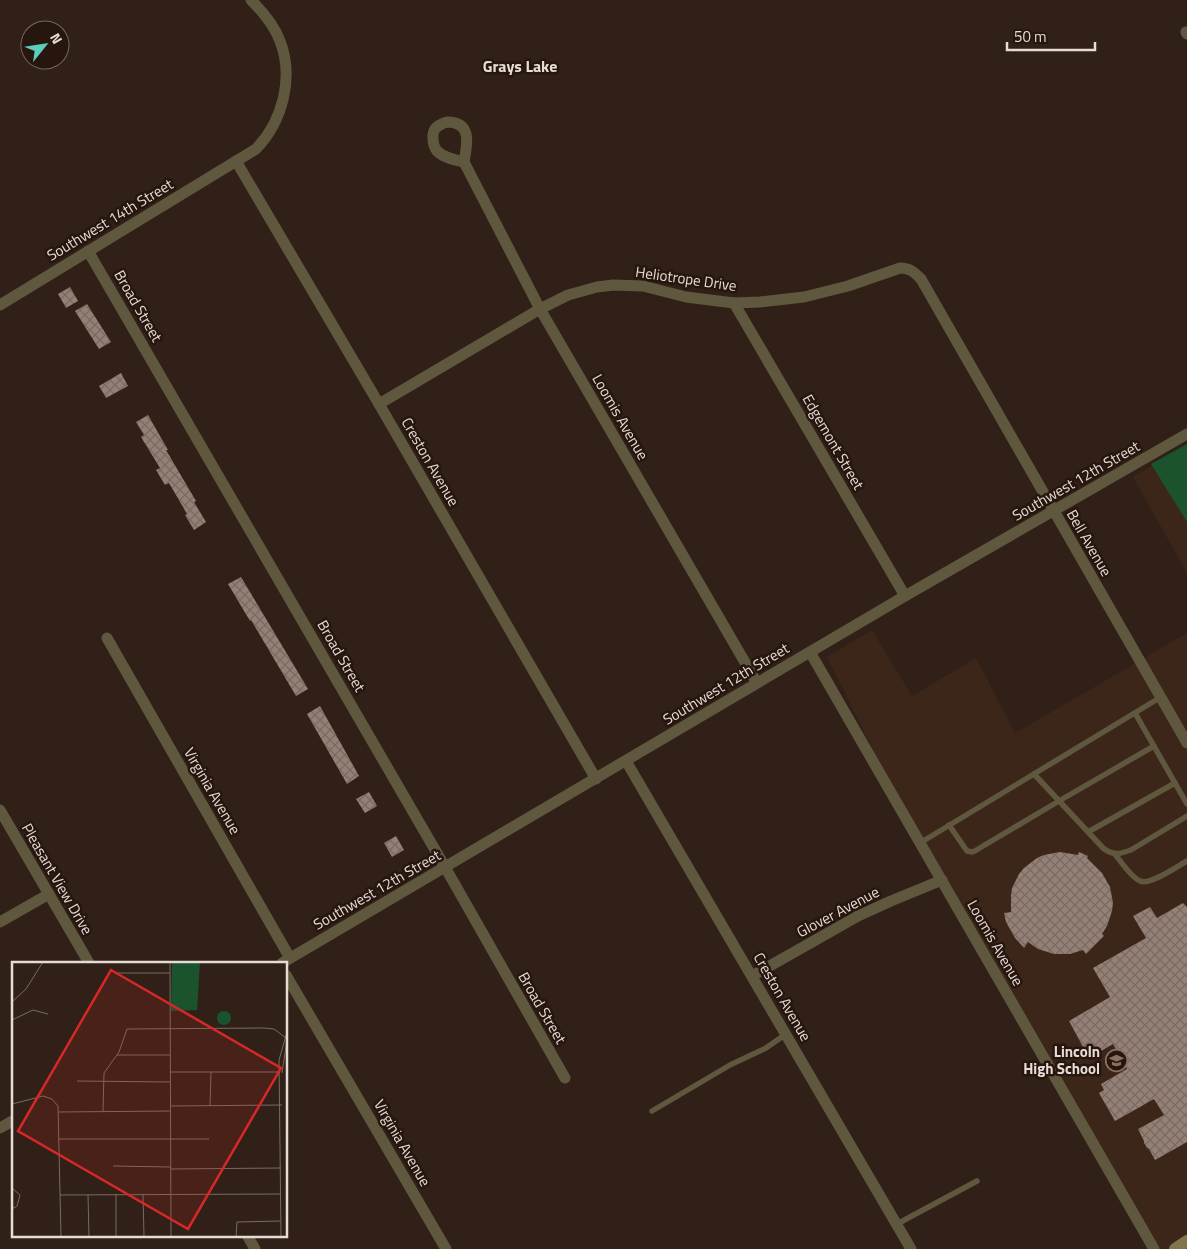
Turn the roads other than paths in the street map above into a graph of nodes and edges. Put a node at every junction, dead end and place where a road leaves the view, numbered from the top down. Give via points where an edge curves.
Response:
1 (251, 0) edge
2 (236, 161) junction
3 (464, 162) dead end
4 (88, 251) junction
5 (921, 279) joint
6 (734, 303) junction
7 (0, 305) edge
8 (540, 309) junction
9 (379, 404) junction
10 (1187, 434) edge
11 (1054, 511) junction
12 (905, 596) junction
13 (108, 638) dead end
14 (810, 652) junction
15 (757, 683) junction
16 (1161, 697) junction
17 (1135, 713) junction
18 (1187, 743) edge
19 (1154, 746) junction
20 (626, 761) junction
21 (1034, 774) junction
22 (596, 779) junction
23 (1175, 783) junction
24 (1059, 801) junction
25 (1187, 804) edge
26 (0, 810) edge
27 (1187, 816) edge
28 (949, 825) junction
29 (1088, 832) junction
30 (920, 843) junction
31 (1115, 854) junction
32 (1187, 861) edge
33 (446, 867) junction
34 (942, 880) junction
35 (49, 894) junction
36 (0, 922) edge
37 (286, 960) edge
38 (88, 962) edge
39 (752, 976) junction
40 (288, 978) edge
41 (786, 1034) junction
42 (565, 1078) dead end
43 (652, 1111) dead end
44 (12, 1121) edge
45 (0, 1128) edge
46 (977, 1181) dead end
47 (897, 1224) junction
48 (248, 1236) edge
49 (1187, 1241) edge
50 (255, 1249) edge
51 (446, 1249) edge
52 (912, 1249) edge
53 (1154, 1249) edge
54 (1174, 1249) edge

1 - 2 street, Southwest 14th Street via 271,24 280,42 286,85 270,133 256,148
2 - 4 street, Southwest 14th Street
2 - 9 street, Creston Avenue
3 - 8 street, Loomis Avenue
4 - 7 street, Southwest 14th Street
4 - 33 street, Broad Street
5 - 6 street, Heliotrope Drive via 913,271 900,268 848,286 804,296
5 - 11 street, Bell Avenue
6 - 8 street, Heliotrope Drive via 686,297 643,286 613,285 568,295
6 - 12 street, Edgemont Street
8 - 9 street, Heliotrope Drive
8 - 15 street, Loomis Avenue
9 - 22 street, Creston Avenue
10 - 11 street, Southwest 12th Street
11 - 12 street, Southwest 12th Street
11 - 16 street, Bell Avenue
12 - 14 street, Southwest 12th Street
13 - 37 street, Virginia Avenue
14 - 15 street, Southwest 12th Street
14 - 30 street, Loomis Avenue
15 - 20 street, Southwest 12th Street
16 - 17 lane
16 - 18 street, Bell Avenue
17 - 19 lane
17 - 21 lane
19 - 23 lane
19 - 24 lane
20 - 22 street, Southwest 12th Street
20 - 39 street, Creston Avenue
21 - 24 lane
21 - 28 lane
22 - 33 street, Southwest 12th Street
23 - 25 lane
23 - 29 lane
24 - 28 lane via 973,852 967,851
24 - 29 lane
26 - 35 street, Pleasant View Drive
27 - 31 lane via 1131,850
28 - 30 lane
29 - 31 lane via 1103,848
30 - 34 street, Loomis Avenue
31 - 32 lane via 1133,876 1146,883
33 - 37 street, Southwest 12th Street
33 - 42 street, Broad Street
34 - 39 street, Glover Avenue via 858,916
34 - 53 street, Loomis Avenue
35 - 36 street
35 - 38 street, Pleasant View Drive
39 - 41 street, Creston Avenue
40 - 51 street, Virginia Avenue
41 - 43 lane
41 - 47 street, Creston Avenue
44 - 45 street
46 - 47 lane
47 - 52 street, Creston Avenue
48 - 50 street
49 - 54 main road

